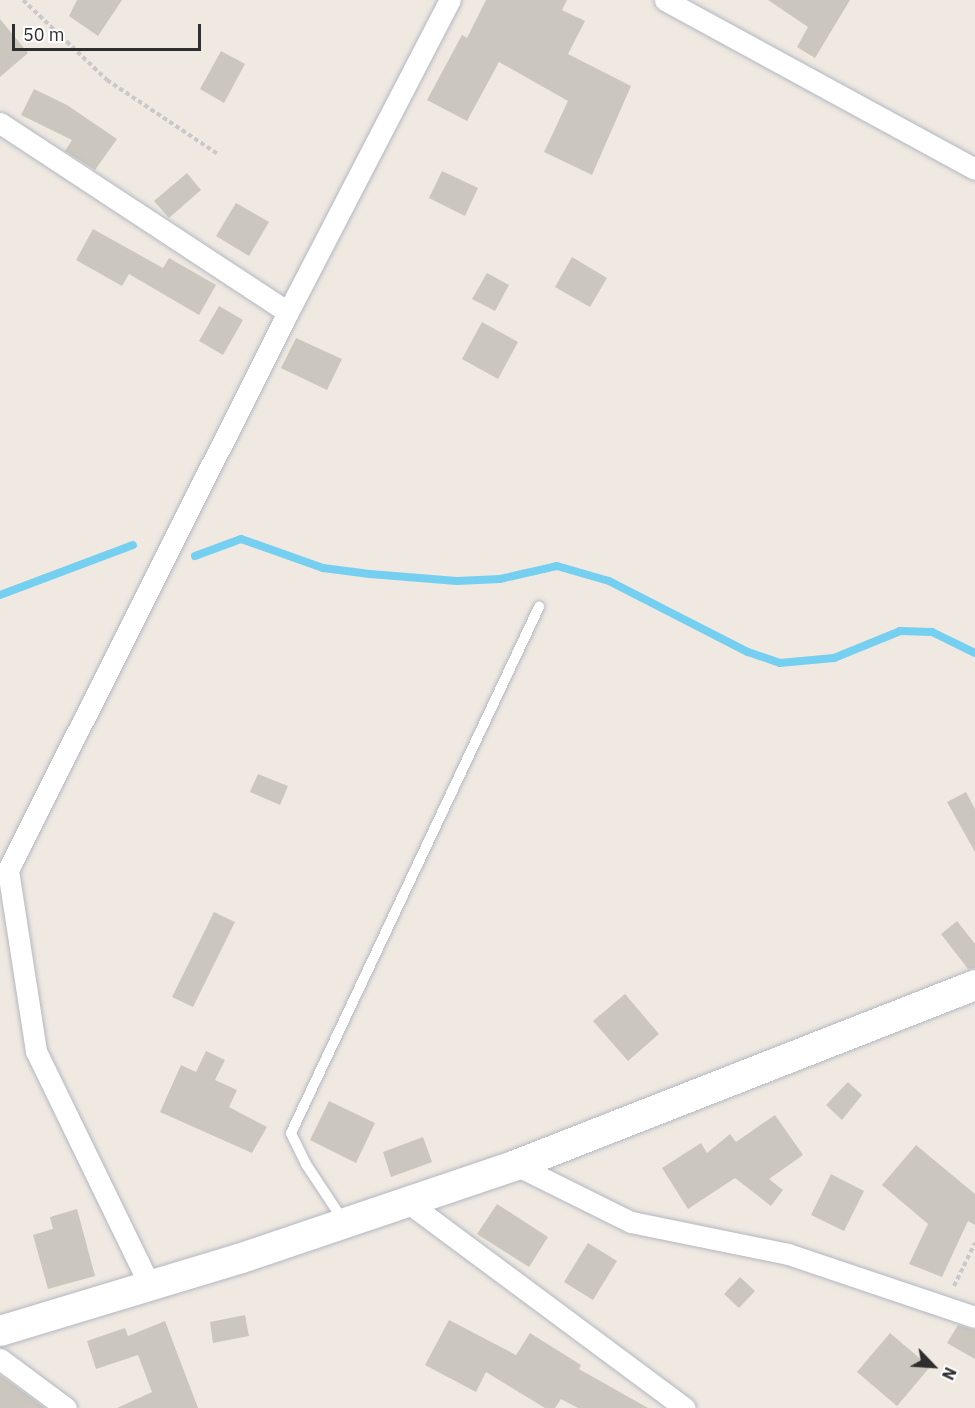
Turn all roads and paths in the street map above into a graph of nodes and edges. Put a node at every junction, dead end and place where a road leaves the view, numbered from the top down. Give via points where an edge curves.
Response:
1 (23, 0) edge
2 (450, 0) edge
3 (665, 0) edge
4 (0, 123) edge
5 (218, 154) dead end
6 (975, 169) edge
7 (288, 312) junction
8 (539, 607) dead end
9 (975, 985) edge
10 (516, 1165) junction
11 (406, 1201) junction
12 (345, 1223) junction
13 (975, 1243) edge
14 (150, 1286) junction
15 (944, 1306) junction
16 (975, 1317) edge
17 (0, 1331) edge
18 (0, 1359) edge
19 (66, 1408) edge
20 (686, 1408) edge

1 - 5 path via 106,80
2 - 7 street
3 - 6 street
4 - 7 street
7 - 14 street via 8,870 36,1051
8 - 12 lane via 291,1133 306,1164
9 - 10 street
10 - 11 street
10 - 15 street via 632,1222 788,1254
11 - 12 street
11 - 20 street
12 - 14 street
13 - 15 path
14 - 17 street
15 - 16 street
18 - 19 street

